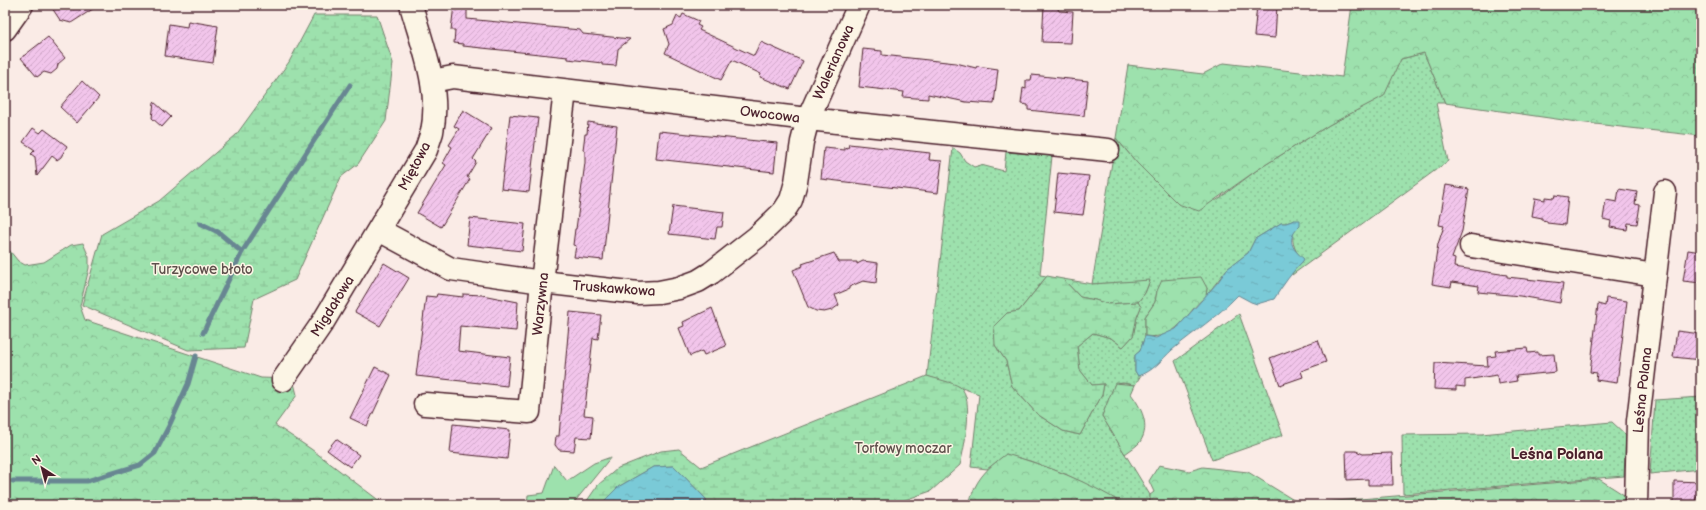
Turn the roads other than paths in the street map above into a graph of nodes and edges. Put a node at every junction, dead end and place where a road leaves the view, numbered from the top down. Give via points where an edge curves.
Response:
1 (22, 5) edge
2 (411, 5) edge
3 (859, 5) edge
4 (5, 29) edge
5 (432, 81) junction
6 (565, 91) junction
7 (808, 118) junction
8 (1108, 150) dead end
9 (1665, 192) dead end
10 (379, 230) junction
11 (1471, 246) dead end
12 (1655, 275) junction
13 (542, 282) junction
14 (283, 380) dead end
15 (424, 404) dead end
16 (1636, 505) edge

1 - 4 street
2 - 5 street, Miętowa
3 - 7 street, Walerianowa
5 - 6 street, Owocowa via 453,77
5 - 10 street, Miętowa via 432,132 426,150
6 - 7 street, Owocowa
6 - 13 street, Warzywna
7 - 8 street, Owocowa
7 - 13 street, Truskawkowa via 796,182 791,200 784,211 757,237 705,277 679,288 638,293
9 - 12 street, Leśna Polana
10 - 13 street, Truskawkowa via 451,269
10 - 14 street, Migdałowa via 323,322
11 - 12 street
12 - 16 street, Leśna Polana via 1638,421
13 - 15 street, Warzywna via 529,412

